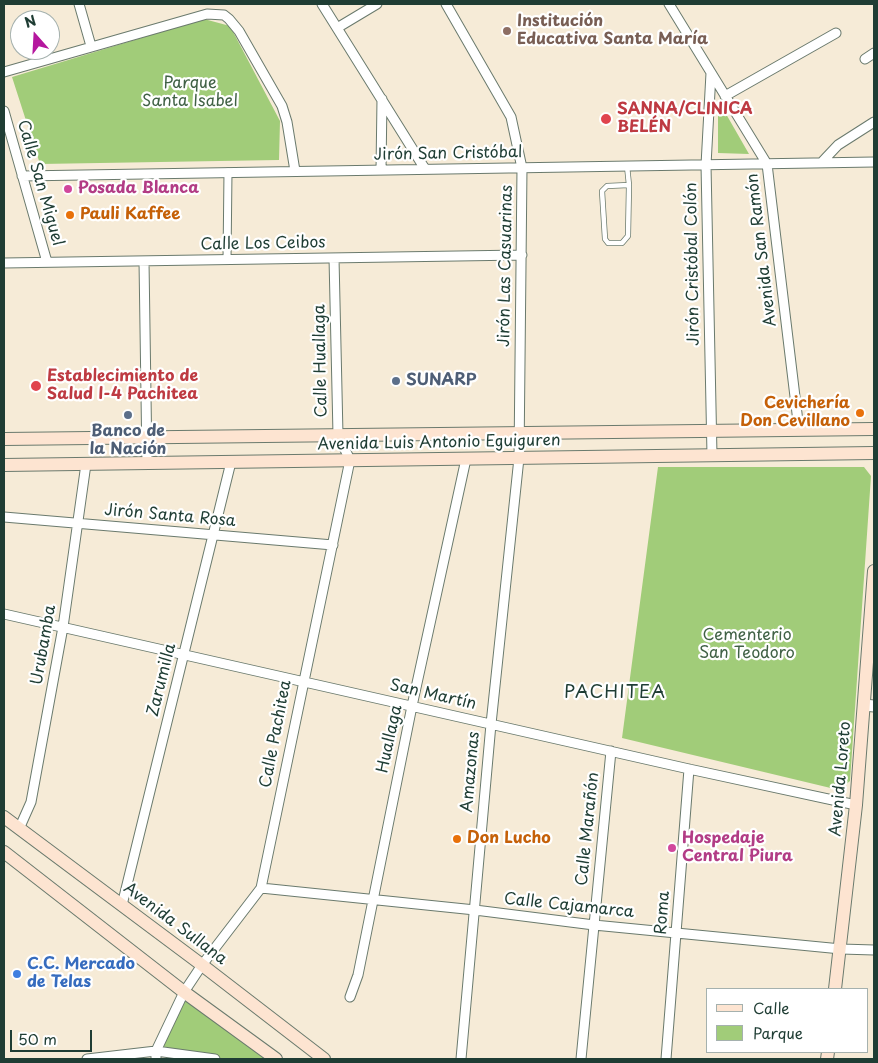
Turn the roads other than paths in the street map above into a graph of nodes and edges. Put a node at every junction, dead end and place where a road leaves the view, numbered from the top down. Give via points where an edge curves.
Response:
1 (79, 4) edge
2 (322, 4) edge
3 (377, 4) edge
4 (446, 4) edge
5 (669, 4) edge
6 (337, 28) junction
7 (836, 33) dead end
8 (91, 46) junction
9 (874, 53) edge
10 (865, 59) dead end
11 (4, 72) edge
12 (711, 73) junction
13 (725, 96) junction
14 (382, 99) junction
15 (4, 111) edge
16 (874, 122) edge
17 (874, 162) edge
18 (821, 163) junction
19 (767, 164) junction
20 (706, 165) junction
21 (627, 166) junction
22 (522, 168) junction
23 (425, 169) junction
24 (381, 170) junction
25 (294, 171) junction
26 (228, 172) junction
27 (22, 176) junction
28 (629, 185) junction
29 (522, 255) junction
30 (334, 258) junction
31 (227, 260) junction
32 (144, 261) junction
33 (47, 262) junction
34 (4, 263) edge
35 (874, 429) edge
36 (799, 430) junction
37 (711, 431) junction
38 (519, 433) junction
39 (338, 435) junction
40 (147, 437) junction
41 (4, 439) edge
42 (874, 453) edge
43 (712, 455) junction
44 (519, 458) junction
45 (466, 459) junction
46 (350, 460) junction
47 (231, 462) junction
48 (147, 463) junction
49 (86, 464) junction
50 (4, 465) edge
51 (4, 517) edge
52 (78, 523) junction
53 (214, 535) junction
54 (333, 545) junction
55 (874, 571) edge
56 (4, 614) edge
57 (62, 627) junction
58 (184, 654) junction
59 (870, 680) edge
60 (302, 681) junction
61 (412, 706) junction
62 (869, 706) edge
63 (490, 724) junction
64 (611, 751) junction
65 (689, 769) junction
66 (856, 805) junction
67 (4, 817) edge
68 (19, 829) junction
69 (4, 852) edge
70 (261, 888) junction
71 (372, 899) junction
72 (122, 905) junction
73 (475, 910) junction
74 (594, 925) junction
75 (676, 932) junction
76 (840, 949) junction
77 (874, 950) edge
78 (202, 964) junction
79 (836, 988) edge
80 (184, 992) junction
81 (350, 997) dead end
82 (156, 1055) edge
83 (87, 1059) edge
84 (215, 1059) edge
85 (276, 1059) edge
86 (324, 1059) edge
87 (461, 1059) edge
88 (580, 1059) edge
89 (666, 1059) edge

1 - 8 street
2 - 6 street
3 - 6 street
4 - 22 street, Jirón Las Casuarinas via 511,117
5 - 12 street, Avenida San Ramón
6 - 14 street
7 - 13 street
8 - 11 street
8 - 25 street via 207,14 224,15 239,31 285,113
9 - 10 street
12 - 13 street, Avenida San Ramón
12 - 20 street, Jirón Cristóbal Colón
13 - 19 street, Avenida San Ramón
14 - 23 street
14 - 24 street
15 - 27 street, Calle San Miguel
16 - 18 street via 838,145
17 - 18 street, Jirón San Cristóbal
18 - 19 street, Jirón San Cristóbal
19 - 20 street, Jirón San Cristóbal
19 - 36 street, Avenida San Ramón
20 - 21 street, Jirón San Cristóbal
20 - 37 street, Jirón Cristóbal Colón
21 - 22 street, Jirón San Cristóbal
21 - 28 lane
22 - 23 street, Jirón San Cristóbal
22 - 29 street, Jirón Las Casuarinas
23 - 24 street, Jirón San Cristóbal
24 - 25 street, Jirón San Cristóbal
25 - 26 street, Jirón San Cristóbal
26 - 27 street, Jirón San Cristóbal
26 - 31 street
27 - 33 street, Calle San Miguel
28 - 28 lane via 628,236 622,243 608,243 605,239 602,191 607,186
29 - 30 street, Calle Los Ceibos
29 - 38 street, Jirón Las Casuarinas
30 - 31 street, Calle Los Ceibos
30 - 39 street, Calle Huallaga
31 - 32 street, Calle Los Ceibos
32 - 33 street, Calle Los Ceibos
32 - 40 street
33 - 34 street, Calle Los Ceibos
35 - 36 main road, Avenida Luis Antonio Eguiguren
36 - 37 main road, Avenida Luis Antonio Eguiguren
37 - 38 main road, Avenida Luis Antonio Eguiguren
37 - 43 street, Jirón Cristóbal Colón
38 - 39 main road, Avenida Luis Antonio Eguiguren
38 - 44 street, Jirón Las Casuarinas
39 - 40 main road, Avenida Luis Antonio Eguiguren
39 - 46 street, Calle Huallaga
40 - 41 main road, Avenida Luis Antonio Eguiguren
40 - 48 street
42 - 43 main road, Avenida Luis Antonio Eguiguren
43 - 44 main road, Avenida Luis Antonio Eguiguren
44 - 45 main road, Avenida Luis Antonio Eguiguren
44 - 63 street, Amazonas
45 - 46 main road, Avenida Luis Antonio Eguiguren
45 - 61 street, Huallaga
46 - 47 main road, Avenida Luis Antonio Eguiguren
46 - 54 street, Calle Pachitea
47 - 48 main road, Avenida Luis Antonio Eguiguren
47 - 53 street, Zarumilla
48 - 49 main road, Avenida Luis Antonio Eguiguren
49 - 50 main road, Avenida Luis Antonio Eguiguren
49 - 52 street, Urubamba
51 - 52 street, Jirón Santa Rosa
52 - 53 street, Jirón Santa Rosa
52 - 57 street, Urubamba
53 - 54 street, Jirón Santa Rosa
53 - 58 street, Zarumilla
54 - 60 street, Calle Pachitea
55 - 59 main road, Avenida Loreto
56 - 57 street, San Martín
57 - 58 street, San Martín
57 - 68 street, Urubamba via 31,802
58 - 60 street, San Martín
58 - 72 street, Zarumilla
59 - 62 main road, Avenida Loreto
60 - 61 street, San Martín
60 - 70 street, Calle Pachitea
61 - 63 street, San Martín
61 - 71 street, Huallaga
62 - 66 main road, Avenida Loreto
63 - 64 street, San Martín
63 - 73 street, Amazonas
64 - 65 street, San Martín
64 - 74 street, Calle Marañón
65 - 66 street, San Martín
65 - 75 street, Roma
66 - 76 main road, Avenida Loreto
67 - 68 main road, Avenida Sullana
68 - 72 main road, Avenida Sullana
69 - 80 main road
70 - 71 street, Calle Cajamarca
70 - 78 street, Calle Pachitea
71 - 73 street, Calle Cajamarca
71 - 81 street, Huallaga via 358,975
72 - 78 main road, Avenida Sullana
73 - 74 street, Calle Cajamarca
73 - 87 street, Amazonas
74 - 75 street, Calle Cajamarca
74 - 88 street, Calle Marañón
75 - 76 street, Calle Cajamarca
75 - 89 street, Roma
76 - 77 street, Calle Cajamarca
76 - 79 main road, Avenida Loreto
78 - 80 street, Calle Pachitea
78 - 86 main road, Avenida Sullana
80 - 82 street, Calle Pachitea
80 - 85 main road
82 - 83 street
82 - 84 street

